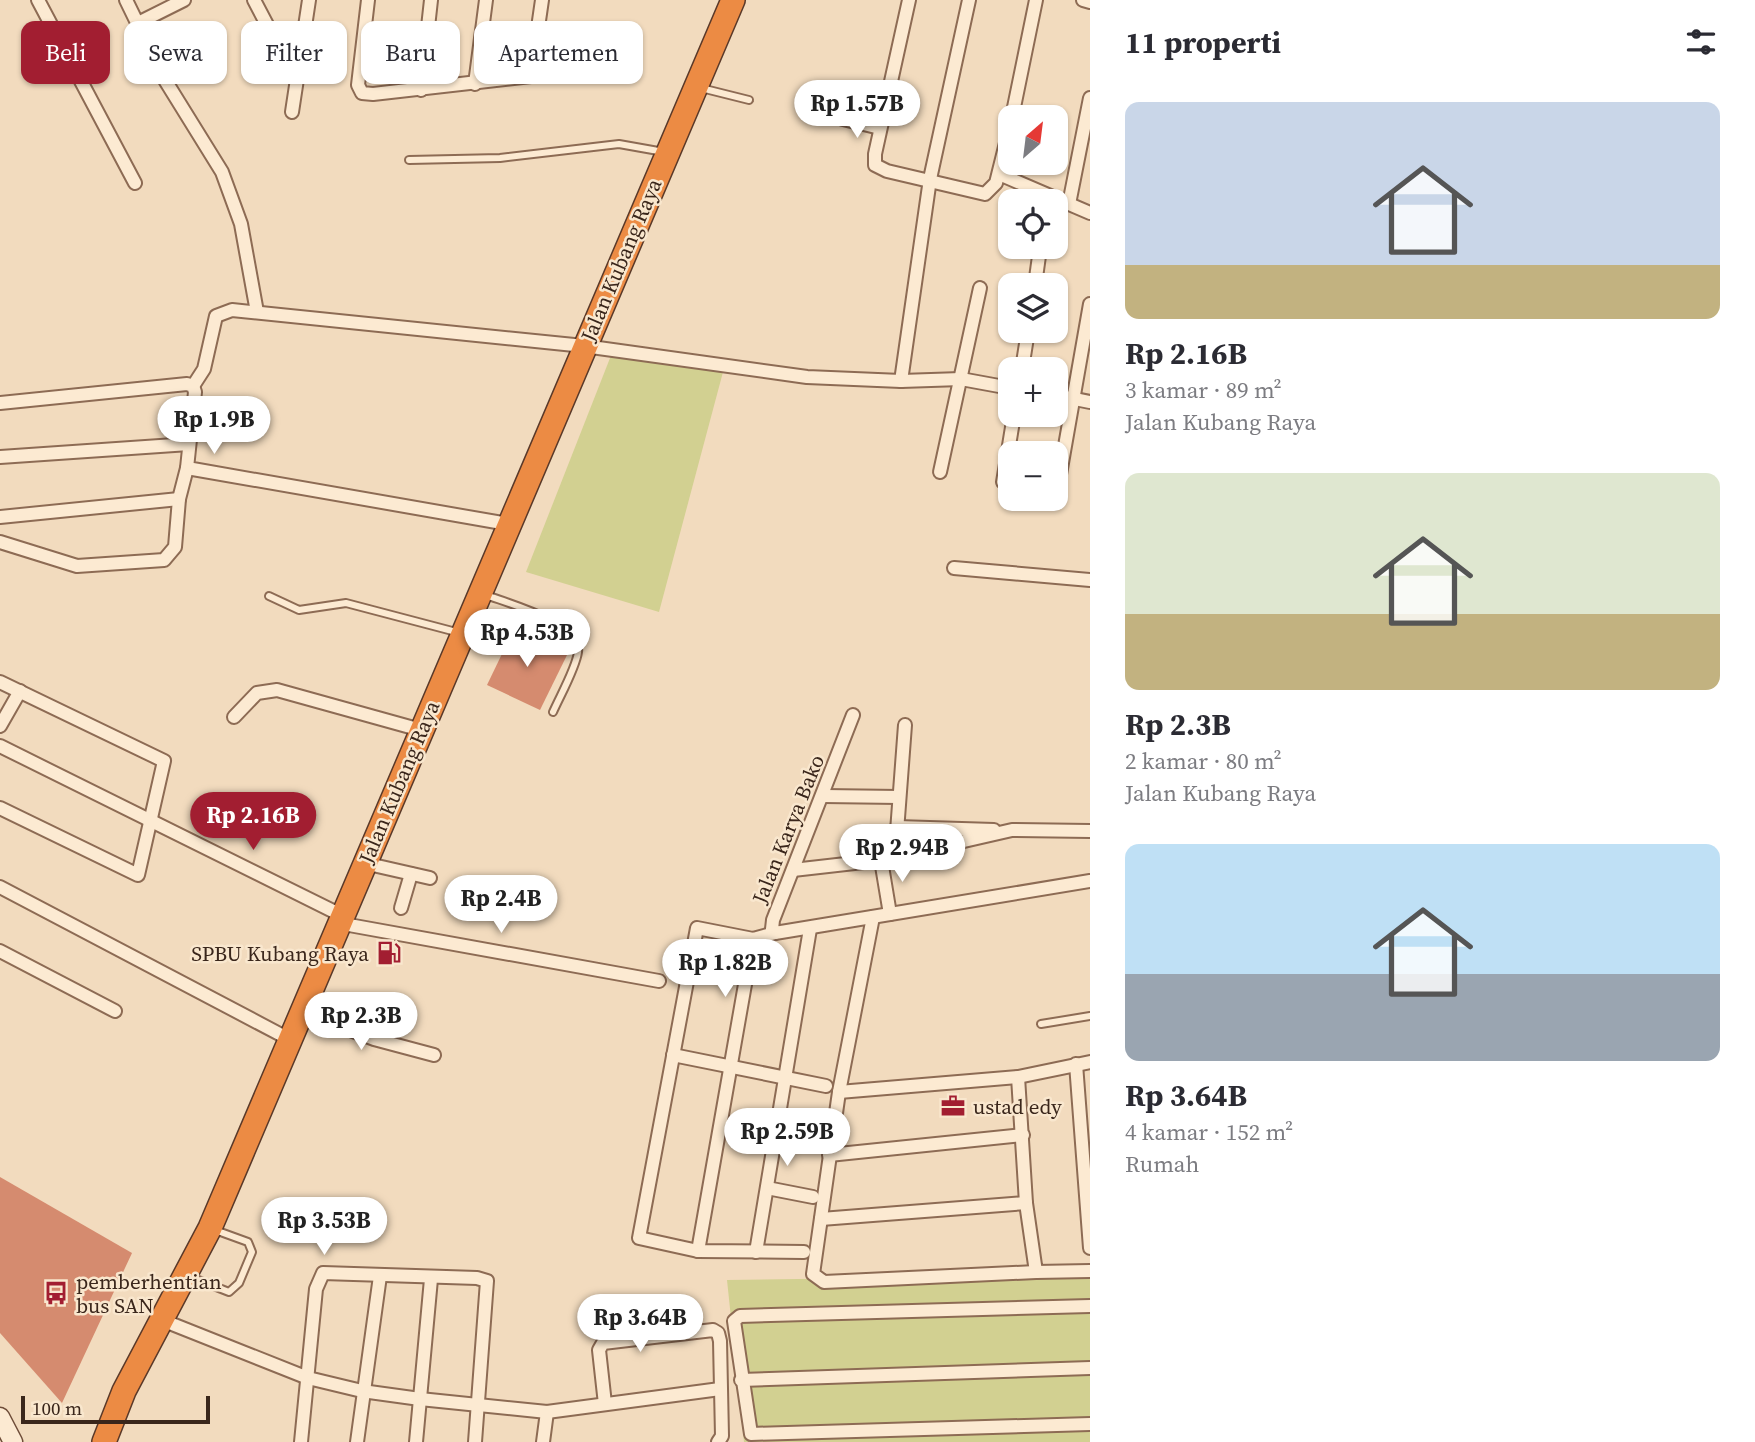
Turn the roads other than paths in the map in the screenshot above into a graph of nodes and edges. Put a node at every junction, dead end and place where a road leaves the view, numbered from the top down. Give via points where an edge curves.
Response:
1 (38, 0) edge
2 (126, 0) edge
3 (184, 0) edge
4 (254, 0) edge
5 (309, 0) edge
6 (368, 0) edge
7 (431, 0) edge
8 (486, 0) edge
9 (542, 0) edge
10 (733, 0) edge
11 (909, 0) edge
12 (969, 0) edge
13 (1035, 0) edge
14 (1083, 0) edge
15 (1090, 2) edge
16 (137, 21) edge
17 (142, 21) edge
18 (265, 21) edge
19 (306, 21) edge
20 (483, 21) edge
21 (539, 21) edge
22 (167, 84) edge
23 (296, 84) edge
24 (474, 84) edge
25 (695, 87) junction
26 (421, 90) junction
27 (1090, 98) edge
28 (749, 100) dead end
29 (1014, 105) edge
30 (292, 112) dead end
31 (843, 118) dead end
32 (880, 128) junction
33 (667, 153) junction
34 (409, 160) dead end
35 (999, 175) edge
36 (1001, 175) edge
37 (930, 179) junction
38 (135, 183) dead end
39 (1069, 204) junction
40 (1090, 213) edge
41 (980, 288) dead end
42 (1090, 304) edge
43 (257, 312) junction
44 (584, 346) junction
45 (961, 379) junction
46 (901, 381) junction
47 (193, 386) junction
48 (998, 386) edge
49 (1068, 397) edge
50 (1074, 398) junction
51 (1090, 402) edge
52 (0, 403) edge
53 (1066, 441) edge
54 (189, 444) junction
55 (0, 457) edge
56 (187, 468) junction
57 (940, 472) dead end
58 (179, 499) junction
59 (0, 517) edge
60 (508, 524) junction
61 (0, 542) edge
62 (954, 568) dead end
63 (1090, 580) edge
64 (481, 593) junction
65 (269, 596) dead end
66 (463, 634) junction
67 (0, 682) edge
68 (20, 691) junction
69 (553, 712) dead end
70 (853, 715) dead end
71 (234, 717) dead end
72 (905, 725) dead end
73 (0, 726) edge
74 (421, 730) junction
75 (0, 746) edge
76 (824, 796) junction
77 (899, 797) junction
78 (0, 808) edge
79 (149, 818) junction
80 (897, 827) junction
81 (1012, 830) junction
82 (1090, 831) edge
83 (895, 858) junction
84 (881, 860) junction
85 (365, 863) junction
86 (793, 870) junction
87 (411, 874) junction
88 (430, 878) dead end
89 (1090, 881) edge
90 (0, 887) edge
91 (401, 908) dead end
92 (890, 914) junction
93 (873, 917) junction
94 (340, 919) junction
95 (810, 929) junction
96 (775, 933) junction
97 (753, 939) junction
98 (0, 951) edge
99 (659, 981) dead end
100 (115, 1010) dead end
101 (300, 1011) junction
102 (1090, 1016) edge
103 (1041, 1024) dead end
104 (289, 1039) junction
105 (434, 1055) dead end
106 (673, 1055) junction
107 (1090, 1062) edge
108 (1076, 1063) junction
109 (729, 1066) junction
110 (1018, 1077) junction
111 (785, 1078) junction
112 (826, 1086) dead end
113 (839, 1092) junction
114 (776, 1133) junction
115 (1023, 1135) junction
116 (817, 1140) dead end
117 (829, 1155) junction
118 (766, 1188) junction
119 (813, 1197) dead end
120 (1026, 1203) junction
121 (821, 1219) junction
122 (210, 1228) junction
123 (1090, 1248) edge
124 (698, 1251) junction
125 (756, 1252) junction
126 (804, 1252) dead end
127 (1090, 1271) edge
128 (1036, 1272) junction
129 (187, 1275) junction
130 (380, 1276) junction
131 (431, 1279) junction
132 (1090, 1306) edge
133 (162, 1320) junction
134 (1090, 1368) edge
135 (308, 1378) junction
136 (741, 1380) junction
137 (720, 1389) junction
138 (362, 1391) junction
139 (420, 1399) junction
140 (479, 1404) junction
141 (605, 1404) junction
142 (547, 1412) junction
143 (0, 1417) edge
144 (1090, 1424) edge
145 (13, 1442) edge
146 (104, 1442) edge
147 (301, 1442) edge
148 (357, 1442) edge
149 (416, 1442) edge
150 (475, 1442) edge
151 (543, 1442) edge
152 (718, 1442) edge

1 - 38 street
2 - 16 street
3 - 17 street
4 - 18 street
5 - 19 street
6 - 26 street via 358,74 362,93
7 - 26 street
8 - 20 street
9 - 21 street
10 - 25 highway, Jalan Kubang Raya
11 - 32 street
12 - 37 street
13 - 29 street
14 - 15 street
22 - 43 street via 222,172 241,224
23 - 30 street
24 - 26 street
25 - 28 lane
25 - 33 highway, Jalan Kubang Raya
27 - 39 street
31 - 32 street
32 - 37 street via 875,164 887,171
33 - 34 lane via 619,144 500,158
33 - 44 highway, Jalan Kubang Raya
35 - 37 street via 985,194
36 - 39 street
37 - 46 street
39 - 40 street
41 - 45 street
42 - 50 street
43 - 44 street
43 - 47 street via 232,310 216,316 204,369
44 - 46 street via 807,377
44 - 60 highway, Jalan Kubang Raya
45 - 46 street
45 - 48 street
45 - 57 street
47 - 52 street
47 - 54 street
49 - 50 street
50 - 51 street
50 - 53 street
54 - 55 street
54 - 56 street
56 - 58 street
56 - 60 street
58 - 59 street
58 - 61 street via 175,547 164,559 77,566
60 - 64 highway, Jalan Kubang Raya
62 - 63 street
64 - 66 highway, Jalan Kubang Raya
64 - 69 lane via 562,625 575,638 579,651
65 - 66 lane via 299,610 346,603
66 - 74 highway, Jalan Kubang Raya
67 - 68 street
68 - 73 street
68 - 79 street via 164,761
70 - 76 street, Jalan Karya Bako
71 - 74 street via 257,693 277,690
72 - 77 street
74 - 85 highway, Jalan Kubang Raya
75 - 79 street
76 - 77 street
76 - 86 street, Jalan Karya Bako
77 - 80 street
78 - 79 street via 138,875
79 - 94 street
80 - 81 street
80 - 83 street
81 - 82 street
81 - 83 street
83 - 84 street
84 - 86 street
84 - 92 street
85 - 87 street
85 - 94 highway, Jalan Kubang Raya
86 - 96 street, Jalan Karya Bako via 773,920
87 - 88 street
87 - 91 street
89 - 92 street, Jalan Karya Bako
90 - 104 street
92 - 93 street, Jalan Karya Bako
93 - 95 street, Jalan Karya Bako
93 - 113 street
94 - 99 street
94 - 101 highway, Jalan Kubang Raya
95 - 96 street, Jalan Karya Bako
95 - 111 street
96 - 97 street
97 - 106 street via 697,928
97 - 109 street
98 - 100 street
101 - 104 highway, Jalan Kubang Raya
101 - 105 street via 374,1039
102 - 103 lane
104 - 122 highway, Jalan Kubang Raya
106 - 109 street
106 - 124 street via 639,1238
107 - 108 street
108 - 110 street
108 - 123 street
109 - 111 street
109 - 124 street
110 - 113 street
110 - 115 street
111 - 112 street
111 - 114 street
113 - 117 street
114 - 116 street
114 - 118 street
115 - 117 street
115 - 120 street
117 - 121 street
118 - 119 street
118 - 125 street
120 - 121 street
120 - 128 street
121 - 128 street via 813,1274 819,1281
122 - 129 highway, Jalan Kubang Raya
122 - 129 lane via 248,1242 252,1252 239,1283 229,1292
124 - 125 street
125 - 126 street
127 - 128 street
129 - 133 highway, Jalan Kubang Raya
130 - 131 street
130 - 135 street via 320,1276
130 - 138 street
131 - 139 street
131 - 140 street via 487,1281
132 - 136 street via 740,1316 734,1321
133 - 135 street
133 - 146 highway, Jalan Kubang Raya via 124,1391
134 - 136 street
135 - 138 street
135 - 147 street
136 - 144 street via 748,1432 755,1435
137 - 141 street
137 - 141 street via 720,1341 713,1330 608,1340 599,1350
137 - 152 street via 722,1436
138 - 139 street
138 - 148 street
139 - 140 street
139 - 149 street
140 - 142 street
140 - 150 street
141 - 142 street
142 - 151 street
143 - 145 street

